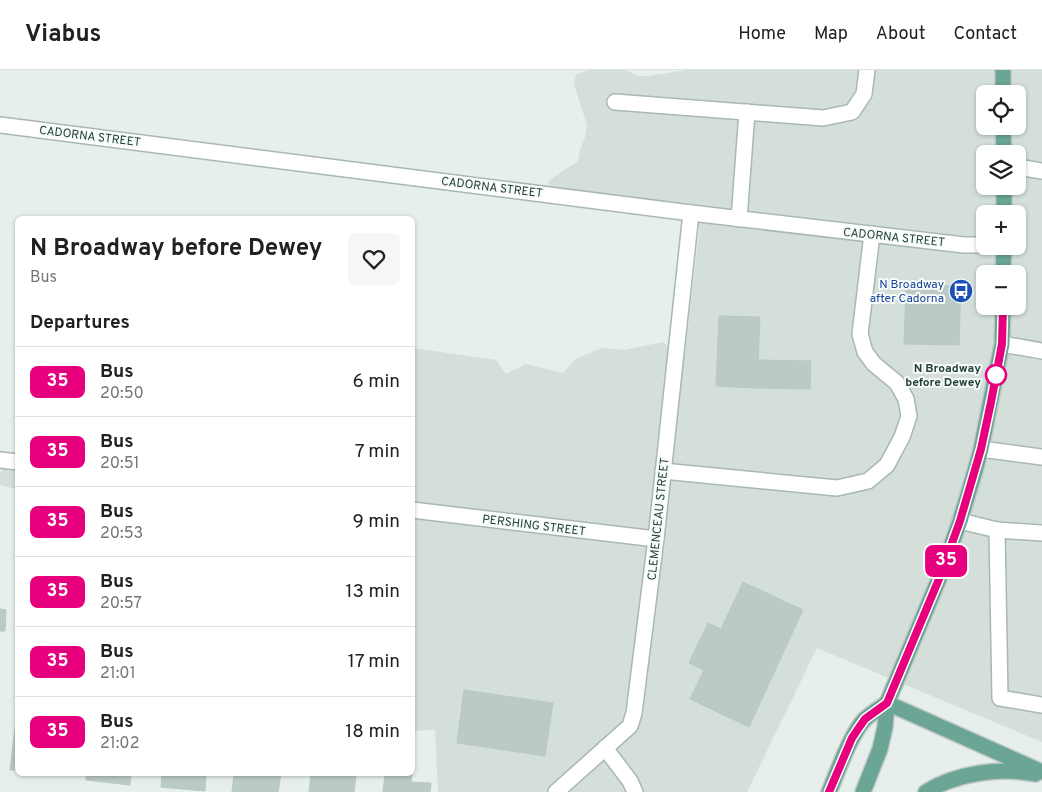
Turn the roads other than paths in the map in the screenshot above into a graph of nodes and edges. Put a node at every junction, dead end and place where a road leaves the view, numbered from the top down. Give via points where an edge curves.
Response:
1 (867, 70) edge
2 (1003, 70) edge
3 (1003, 85) edge
4 (615, 102) dead end
5 (746, 112) junction
6 (0, 125) edge
7 (1026, 168) edge
8 (1042, 171) edge
9 (691, 213) junction
10 (740, 219) junction
11 (872, 234) junction
12 (976, 245) edge
13 (1003, 315) edge
14 (1002, 344) junction
15 (1042, 351) edge
16 (981, 449) junction
17 (1042, 457) edge
18 (0, 460) edge
19 (15, 462) edge
20 (663, 471) junction
21 (415, 510) edge
22 (960, 521) junction
23 (997, 530) junction
24 (1042, 533) edge
25 (656, 539) junction
26 (887, 703) junction
27 (1042, 705) edge
28 (605, 748) junction
29 (1042, 772) edge
30 (1042, 776) edge
31 (556, 792) edge
32 (635, 792) edge
33 (829, 792) edge
34 (863, 792) edge
35 (926, 792) edge

1 - 5 street via 864,94 852,112 823,118
2 - 3 main road
4 - 5 street
5 - 10 street
6 - 9 street, CADORNA STREET
7 - 8 street
9 - 10 street, CADORNA STREET
9 - 20 street, CLEMENCEAU STREET
10 - 11 street, CADORNA STREET
11 - 12 street, CADORNA STREET
11 - 20 street via 860,334 865,352 874,364 897,383 906,399 908,416 902,438 887,465 868,481 837,488
13 - 14 main road
14 - 15 street
14 - 16 main road
16 - 17 street
16 - 22 main road
18 - 19 street
20 - 25 street, CLEMENCEAU STREET
21 - 25 street, PERSHING STREET
22 - 23 street
22 - 26 main road
23 - 24 street
23 - 27 street via 1000,698
25 - 28 street, CLEMENCEAU STREET via 634,713 630,726
26 - 29 main road
26 - 33 main road via 865,719 852,738
26 - 34 main road via 880,749
28 - 31 street, CLEMENCEAU STREET
28 - 32 street
30 - 35 main road via 1001,771 977,774

